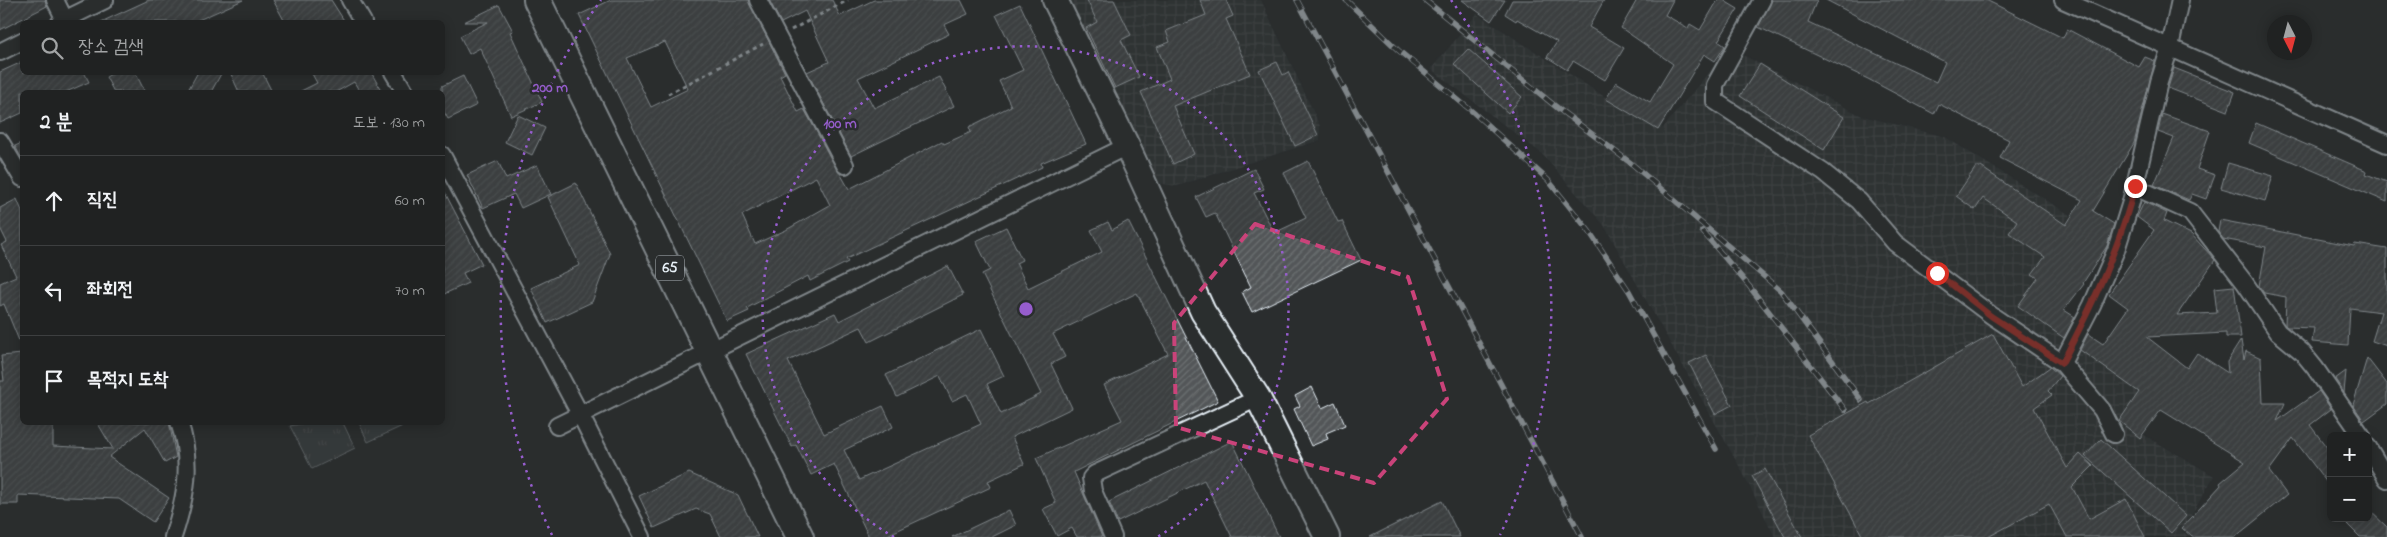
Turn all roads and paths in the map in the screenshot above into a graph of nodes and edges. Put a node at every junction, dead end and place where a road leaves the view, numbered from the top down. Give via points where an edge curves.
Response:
1 (55, 0) edge
2 (104, 0) edge
3 (350, 0) edge
4 (537, 0) edge
5 (758, 0) edge
6 (848, 0) edge
7 (1055, 0) edge
8 (1762, 0) edge
9 (2063, 0) edge
10 (2180, 0) edge
11 (62, 20) edge
12 (64, 20) edge
13 (362, 20) edge
14 (777, 37) junction
15 (20, 42) edge
16 (2170, 47) junction
17 (0, 52) edge
18 (395, 75) edge
19 (404, 90) edge
20 (668, 94) dead end
21 (0, 140) edge
22 (2387, 144) edge
23 (1127, 146) junction
24 (445, 161) edge
25 (845, 165) dead end
26 (20, 175) edge
27 (2135, 186) junction
28 (710, 349) junction
29 (2062, 363) junction
30 (1258, 398) junction
31 (580, 414) junction
32 (180, 425) edge
33 (558, 426) dead end
34 (2359, 432) edge
35 (2114, 434) dead end
36 (2372, 454) edge
37 (2387, 479) edge
38 (173, 537) edge
39 (642, 537) edge
40 (800, 537) edge
41 (1113, 537) edge
42 (1327, 537) edge

1 - 11 street
2 - 12 street
3 - 13 street
4 - 28 main road, 65
5 - 14 street
6 - 14 path
7 - 23 main road
8 - 29 street via 1716,85 1715,101 1823,172 1859,201 1895,243 1991,316
9 - 16 street
10 - 16 street
14 - 20 path
14 - 25 street
15 - 17 street
16 - 22 street
16 - 27 street via 2158,82
18 - 19 street
21 - 26 street
23 - 28 street
23 - 30 main road via 1203,312
24 - 31 street
27 - 29 street via 2116,250
27 - 34 street via 2190,212 2278,332 2315,368
28 - 31 street
28 - 40 main road, 65
29 - 35 street via 2102,410
30 - 41 street via 1095,474 1091,478 1093,491
30 - 42 main road
31 - 33 street
31 - 39 street
32 - 38 street via 188,462
36 - 37 street

